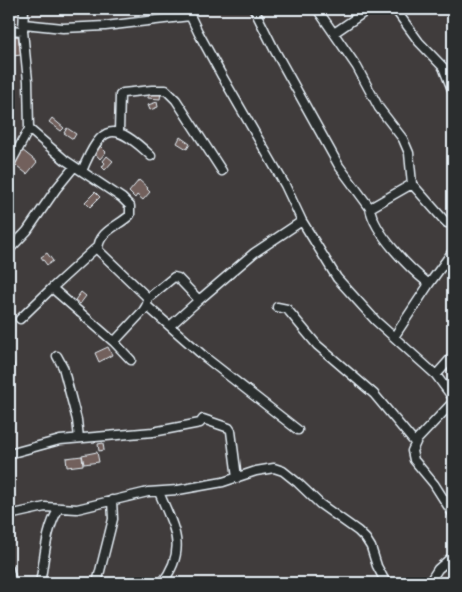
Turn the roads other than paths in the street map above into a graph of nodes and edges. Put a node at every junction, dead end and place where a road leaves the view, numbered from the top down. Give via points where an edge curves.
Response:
1 (24, 9) edge
2 (254, 9) edge
3 (316, 9) edge
4 (369, 9) edge
5 (395, 9) edge
6 (188, 12) edge
7 (23, 27) junction
8 (9, 30) edge
9 (334, 33) junction
10 (453, 92) edge
11 (29, 129) junction
12 (119, 132) junction
13 (151, 156) dead end
14 (9, 166) edge
15 (78, 169) junction
16 (222, 171) dead end
17 (412, 184) junction
18 (370, 208) junction
19 (302, 221) junction
20 (453, 224) edge
21 (98, 246) junction
22 (9, 250) edge
23 (453, 251) edge
24 (429, 284) junction
25 (52, 288) junction
26 (199, 300) junction
27 (147, 302) junction
28 (277, 307) dead end
29 (20, 319) dead end
30 (170, 326) junction
31 (394, 337) junction
32 (114, 342) junction
33 (57, 356) dead end
34 (453, 356) edge
35 (131, 360) dead end
36 (9, 365) edge
37 (436, 375) junction
38 (9, 391) edge
39 (453, 400) edge
40 (298, 430) dead end
41 (79, 438) junction
42 (415, 443) junction
43 (9, 454) edge
44 (237, 478) junction
45 (159, 492) junction
46 (112, 500) junction
47 (59, 508) junction
48 (453, 514) edge
49 (9, 515) edge
50 (453, 556) edge
51 (9, 569) edge
52 (433, 581) edge
53 (12, 583) edge
54 (40, 583) edge
55 (96, 583) edge
56 (162, 583) edge
57 (386, 583) edge

1 - 7 street
2 - 18 street via 339,166
3 - 9 street
4 - 9 street
5 - 10 street via 423,47 443,67
6 - 7 street via 96,26
6 - 19 street
7 - 8 street
7 - 11 street
9 - 17 street via 379,108 404,139
11 - 14 street
11 - 15 street
12 - 13 street
12 - 15 street via 108,133 98,139
12 - 16 street via 120,95 166,90 176,100
15 - 21 street via 131,208 128,217 110,229
15 - 22 street via 56,189 27,231
17 - 18 street
17 - 20 street via 443,219
18 - 24 street via 384,238
19 - 26 street via 254,253
19 - 31 street via 337,278
21 - 25 street
21 - 27 street via 100,253
23 - 24 street
24 - 31 street
25 - 29 street
25 - 32 street
26 - 27 street via 174,277
26 - 30 street
27 - 30 street
27 - 32 street
28 - 42 street via 287,309 317,345 374,394
30 - 40 street
31 - 37 street
32 - 35 street
33 - 41 street via 63,367
34 - 37 street
36 - 38 street
37 - 39 street
39 - 42 street
41 - 43 street
41 - 44 street via 153,432 200,423 203,419 232,431
42 - 48 street via 412,451 414,460
44 - 45 street
44 - 57 street via 268,468 283,472 366,539
45 - 46 street
45 - 56 street via 178,546 178,553
46 - 47 street via 77,509
46 - 55 street via 113,519
47 - 49 street via 46,507
47 - 54 street via 47,538
50 - 52 street via 438,569
51 - 53 street

